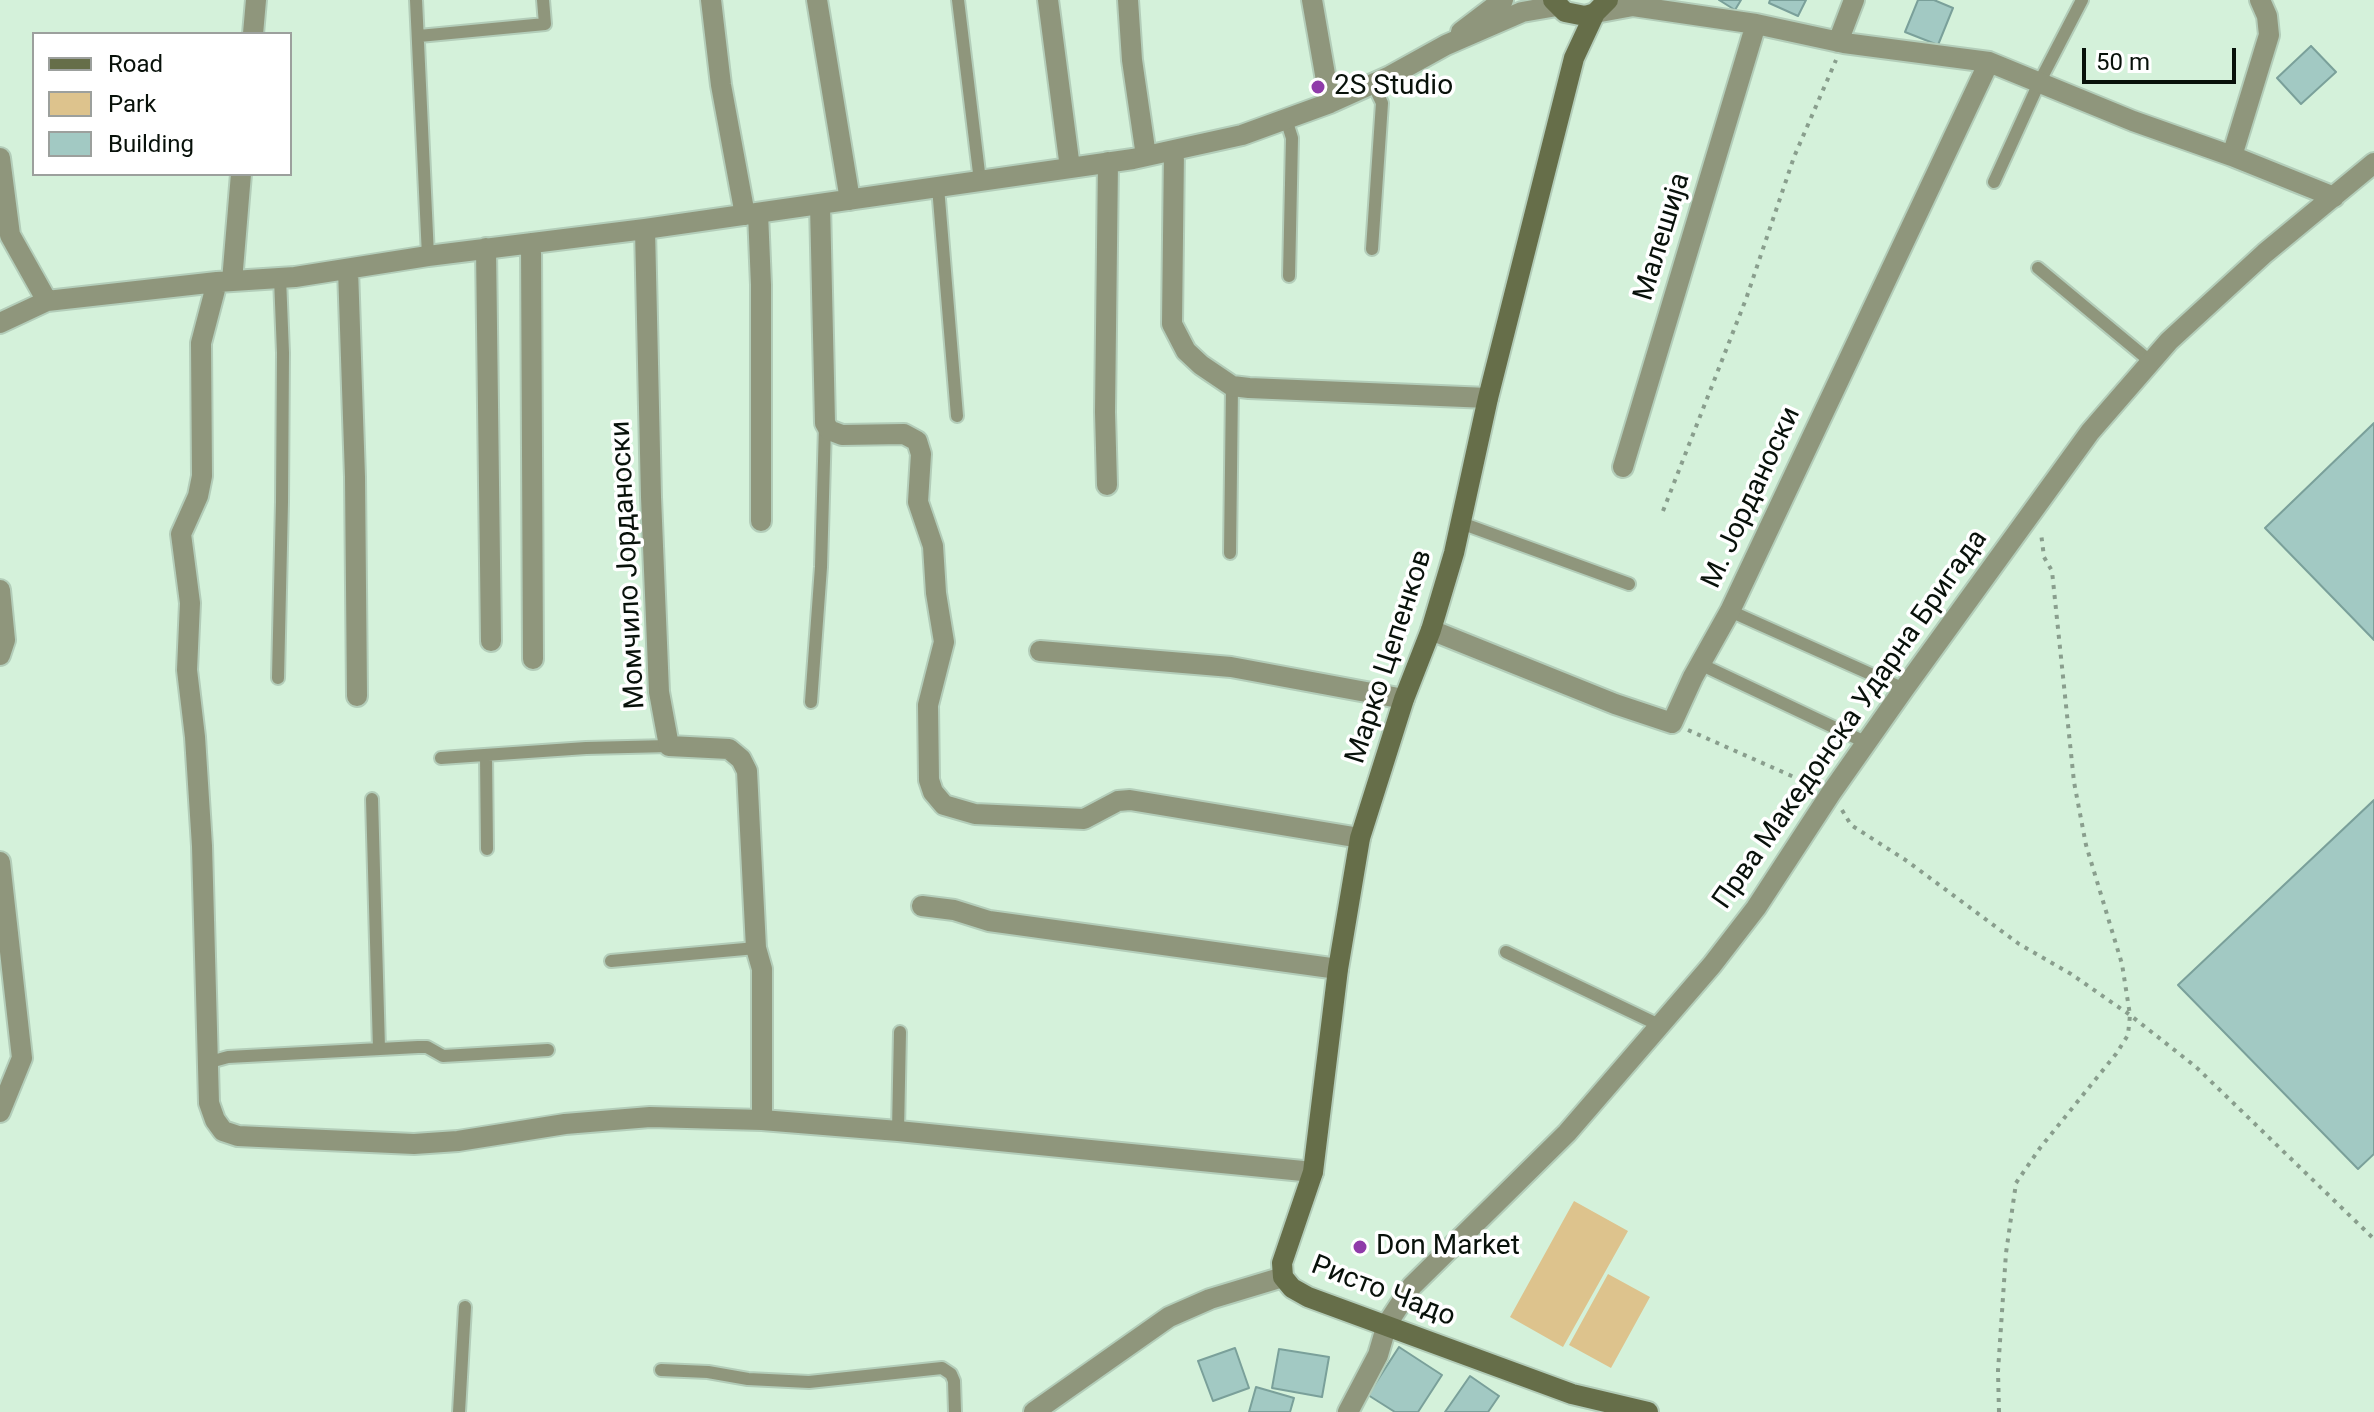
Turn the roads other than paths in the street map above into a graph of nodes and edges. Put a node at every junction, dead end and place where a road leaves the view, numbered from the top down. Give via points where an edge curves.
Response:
1 (256, 0) edge
2 (416, 0) edge
3 (543, 0) edge
4 (711, 0) edge
5 (817, 0) edge
6 (958, 0) edge
7 (1048, 0) edge
8 (1128, 0) edge
9 (1312, 0) edge
10 (1503, 0) edge
11 (1854, 0) edge
12 (2082, 0) edge
13 (2260, 0) edge
14 (1627, 3) edge
15 (1558, 6) edge
16 (1602, 6) edge
17 (1756, 24) junction
18 (253, 32) edge
19 (419, 36) junction
20 (1841, 42) junction
21 (1446, 45) junction
22 (1574, 58) junction
23 (1989, 62) junction
24 (2039, 83) junction
25 (1373, 84) junction
26 (1330, 103) junction
27 (1286, 119) junction
28 (1174, 150) junction
29 (1146, 156) junction
30 (2232, 156) junction
31 (0, 158) edge
32 (1108, 162) junction
33 (2374, 163) edge
34 (1070, 168) junction
35 (241, 176) edge
36 (980, 181) junction
37 (1994, 182) dead end
38 (938, 187) junction
39 (2334, 197) junction
40 (850, 200) junction
41 (820, 204) junction
42 (751, 214) junction
43 (645, 229) junction
44 (531, 243) junction
45 (486, 248) junction
46 (1372, 249) dead end
47 (428, 256) junction
48 (2038, 268) dead end
49 (348, 269) junction
50 (1289, 276) dead end
51 (280, 278) junction
52 (224, 282) junction
53 (47, 301) junction
54 (0, 323) edge
55 (2151, 362) junction
56 (1232, 386) junction
57 (1488, 398) junction
58 (957, 416) dead end
59 (825, 423) junction
60 (1623, 467) dead end
61 (1107, 485) dead end
62 (761, 521) dead end
63 (1461, 523) junction
64 (1230, 553) dead end
65 (1629, 584) dead end
66 (0, 590) edge
67 (1730, 611) junction
68 (1431, 630) junction
69 (491, 641) dead end
70 (1040, 651) dead end
71 (0, 655) edge
72 (533, 659) dead end
73 (1700, 664) junction
74 (278, 678) dead end
75 (1904, 689) junction
76 (357, 696) dead end
77 (1404, 699) junction
78 (811, 702) dead end
79 (1867, 743) junction
80 (669, 746) junction
81 (486, 755) junction
82 (441, 758) dead end
83 (372, 799) dead end
84 (1360, 838) junction
85 (487, 849) dead end
86 (0, 862) edge
87 (922, 906) dead end
88 (756, 948) junction
89 (1506, 952) dead end
90 (611, 961) dead end
91 (1338, 969) junction
92 (1661, 1026) junction
93 (900, 1032) dead end
94 (379, 1049) junction
95 (548, 1050) dead end
96 (210, 1062) junction
97 (0, 1112) edge
98 (762, 1120) junction
99 (898, 1131) junction
100 (1313, 1172) junction
101 (1283, 1277) junction
102 (465, 1307) dead end
103 (1387, 1324) junction
104 (661, 1370) dead end
105 (459, 1412) edge
106 (955, 1412) edge
107 (1034, 1412) edge
108 (1348, 1412) edge
109 (1648, 1412) edge

1 - 18 street
2 - 19 lane
3 - 19 lane via 545,24
4 - 42 street via 721,85
5 - 40 street
6 - 36 lane
7 - 34 street
8 - 29 street
9 - 26 street
10 - 21 street
11 - 20 street
12 - 24 lane
13 - 30 street via 2269,35
14 - 16 street
14 - 17 street
15 - 16 street via 1585,16
15 - 21 street via 1522,12
15 - 22 street via 1572,31
16 - 22 street
17 - 20 street
17 - 60 street, Малешија
19 - 47 lane
20 - 23 street
21 - 25 street
22 - 57 street, Марко Цепенков
23 - 24 street
23 - 67 street, М. Јорданоски
24 - 30 street
24 - 37 lane
25 - 26 street
25 - 46 lane via 1382,103
26 - 27 street
27 - 28 street
27 - 50 lane via 1292,138
28 - 29 street
28 - 56 street via 1172,324 1186,351
29 - 32 street
30 - 39 street
31 - 53 street via 10,235
32 - 34 street
32 - 61 street
33 - 39 street, Прва Македонска Ударна Бригада
34 - 36 street
35 - 52 street
36 - 38 street
38 - 40 street
38 - 58 lane
39 - 55 street, Прва Македонска Ударна Бригада via 2265,253
40 - 41 street
41 - 42 street
41 - 59 street
42 - 43 street
42 - 62 street via 761,285
43 - 44 street
43 - 80 street, Момчило Јорданоски via 656,633
44 - 45 street
44 - 72 street
45 - 47 street
45 - 69 street
47 - 49 street
48 - 55 lane
49 - 51 street
49 - 76 street
51 - 52 street
51 - 74 lane
52 - 53 street
52 - 96 street via 201,343 202,476 181,534 189,592 187,670 202,846
53 - 54 street
55 - 75 street, Прва Македонска Ударна Бригада via 2090,432
56 - 57 street
56 - 64 lane
57 - 63 street, Марко Цепенков
59 - 78 lane
59 - 84 street via 835,434 904,434 919,446 918,502 933,546 944,642 928,705 929,780 944,805 975,814 1084,819 1130,800
63 - 65 lane
63 - 68 street, Марко Цепенков
66 - 71 street via 5,640
67 - 73 street, М. Јорданоски
67 - 75 lane
68 - 73 street, М. Јорданоски via 1672,723
68 - 77 street, Марко Цепенков
70 - 77 street via 1231,667
73 - 79 lane
75 - 79 street, Прва Македонска Ударна Бригада
77 - 84 street, Марко Цепенков
79 - 92 street, Прва Македонска Ударна Бригада via 1756,908
80 - 81 lane
80 - 88 street, Момчило Јорданоски via 729,749 747,771
81 - 82 lane
81 - 85 lane
83 - 94 lane
84 - 91 street, Марко Цепенков
86 - 97 street via 22,1058
87 - 91 street via 989,921
88 - 90 lane
88 - 98 street, Момчило Јорданоски via 762,969
89 - 92 lane
91 - 100 street, Марко Цепенков
92 - 103 street, Прва Македонска Ударна Бригада via 1567,1133 1412,1286
93 - 99 lane
94 - 95 lane via 427,1047 443,1056
94 - 96 lane
96 - 98 street via 209,1103 215,1120 223,1131 238,1136 414,1144 650,1117
98 - 99 street
99 - 100 street
100 - 101 street, Марко Цепенков via 1285,1250
101 - 103 street, Ристо Чадо via 1308,1297
101 - 107 street, Ристо Чадо via 1169,1317
102 - 105 lane
103 - 108 street, Прва Македонска Ударна Бригада via 1378,1355
103 - 109 street, Ристо Чадо via 1572,1394
104 - 106 lane via 809,1382 942,1368 954,1381

